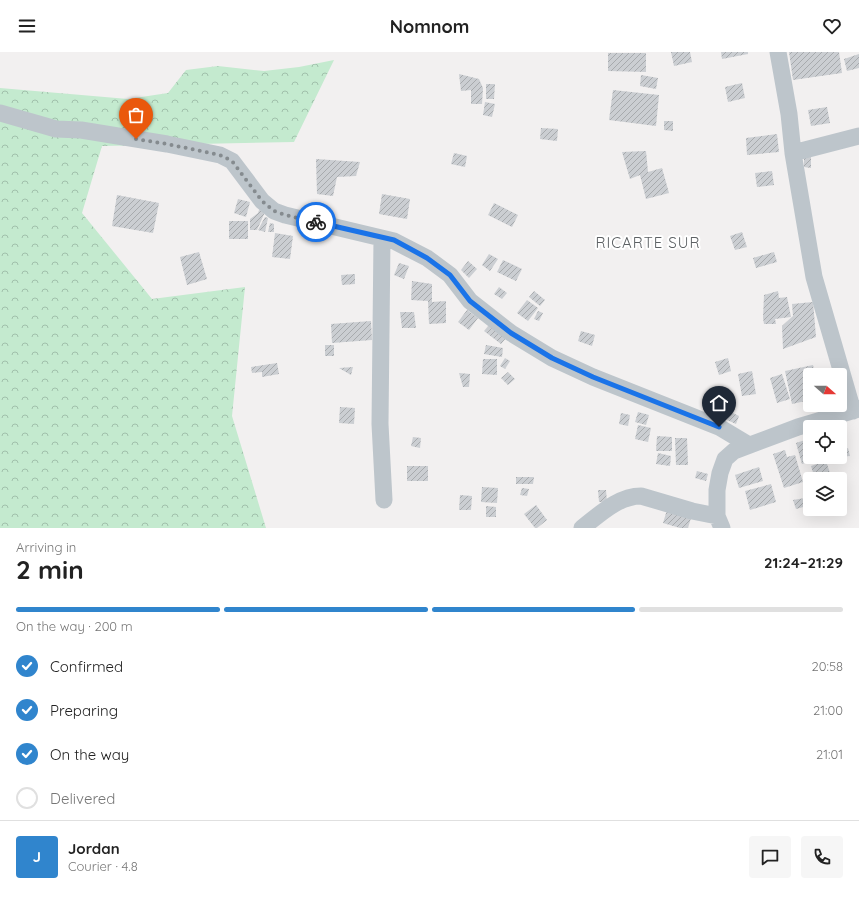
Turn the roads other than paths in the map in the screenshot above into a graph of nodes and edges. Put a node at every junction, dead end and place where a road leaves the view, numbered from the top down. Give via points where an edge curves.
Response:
1 (778, 52) edge
2 (0, 113) edge
3 (859, 136) edge
4 (793, 153) junction
5 (382, 238) junction
6 (856, 410) edge
7 (749, 445) junction
8 (384, 500) dead end
9 (719, 522) edge
10 (582, 528) edge

1 - 4 street
2 - 5 street via 56,129 81,130 220,155 232,161 262,201 274,211
3 - 4 street
4 - 6 street via 814,278
5 - 7 street via 394,240 427,258 450,275 470,301 511,333 552,358 719,427
5 - 8 street via 380,424
6 - 7 street
7 - 9 street via 734,451 725,459 717,490
9 - 10 street via 692,511 641,496 632,496 608,508

